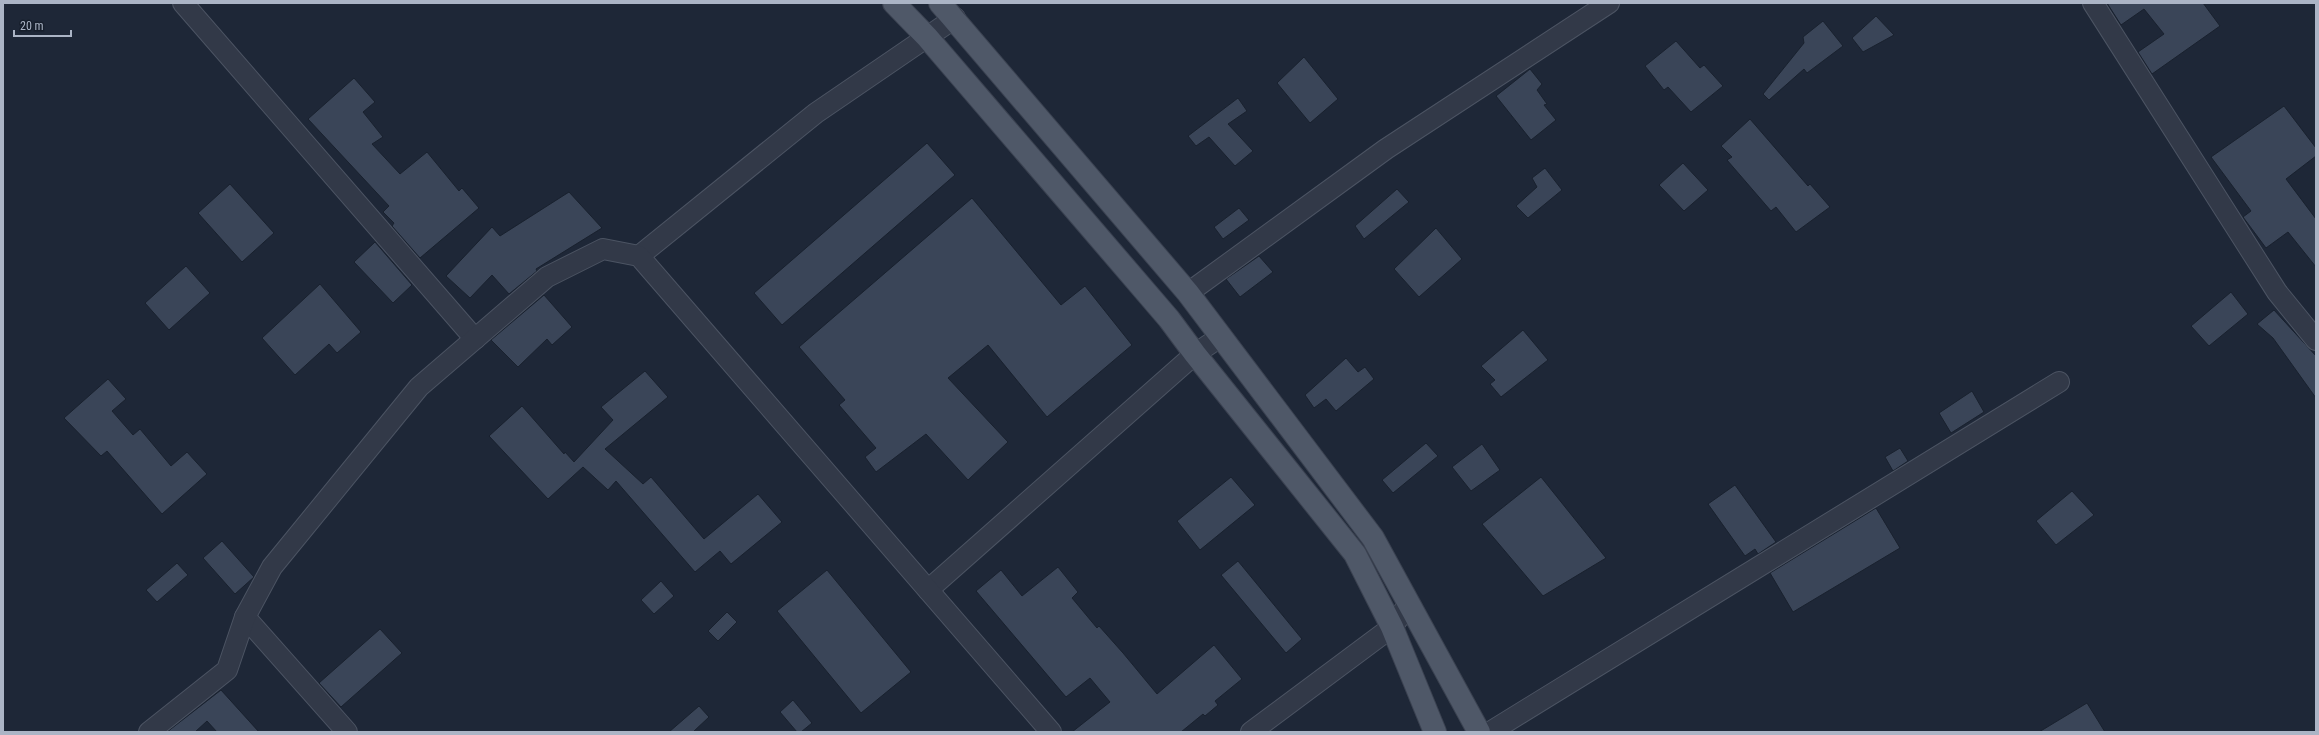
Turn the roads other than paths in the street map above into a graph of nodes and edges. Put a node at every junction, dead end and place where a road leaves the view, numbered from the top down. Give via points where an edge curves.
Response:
1 (183, 3) edge
2 (894, 3) edge
3 (940, 3) edge
4 (1609, 3) edge
5 (2093, 3) edge
6 (955, 18) junction
7 (927, 37) junction
8 (639, 256) junction
9 (1188, 293) junction
10 (1220, 336) junction
11 (475, 338) junction
12 (2316, 340) edge
13 (1195, 354) junction
14 (2059, 382) dead end
15 (928, 590) junction
16 (1408, 605) junction
17 (245, 617) junction
18 (1392, 627) junction
19 (149, 732) edge
20 (347, 732) edge
21 (1051, 732) edge
22 (1251, 732) edge
23 (1435, 732) edge
24 (1479, 732) edge
25 (1490, 732) edge

1 - 11 street
2 - 7 main road
3 - 6 main road
4 - 9 street via 1386,149
5 - 12 street via 2277,292
6 - 7 street
6 - 9 main road
7 - 8 street via 816,112
7 - 13 main road via 1169,319
8 - 11 street via 603,249 547,277
8 - 15 street
9 - 10 main road
10 - 13 street
10 - 16 main road via 1373,538
11 - 17 street via 414,394 272,567
13 - 15 street
13 - 18 main road via 1355,554
14 - 25 street
15 - 21 street
16 - 18 street
16 - 24 main road
17 - 19 street via 227,670
17 - 20 street
18 - 22 street
18 - 23 main road

